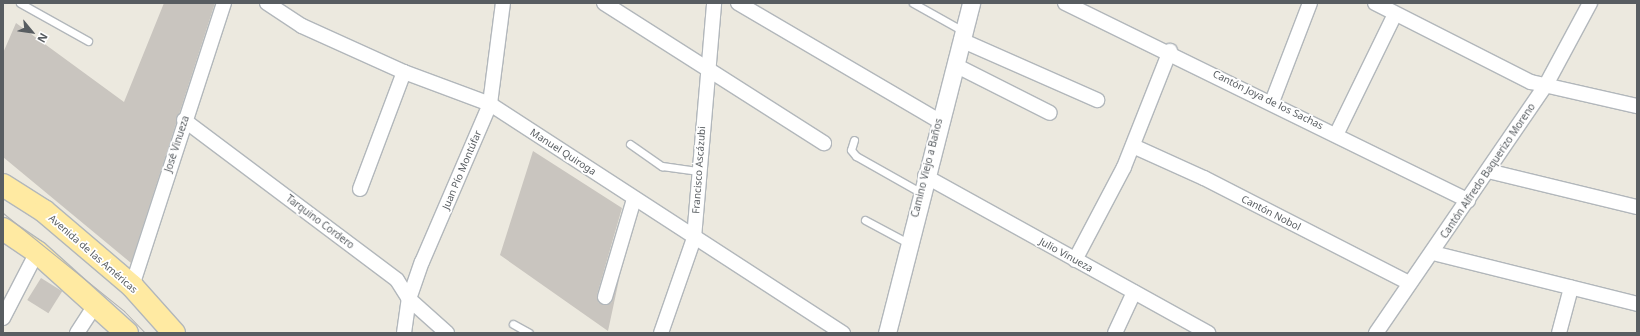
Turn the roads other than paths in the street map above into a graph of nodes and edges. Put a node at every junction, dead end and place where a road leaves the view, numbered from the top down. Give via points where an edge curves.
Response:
1 (20, 3) edge
2 (224, 3) edge
3 (267, 3) edge
4 (503, 3) edge
5 (604, 3) edge
6 (714, 3) edge
7 (738, 3) edge
8 (913, 3) edge
9 (971, 3) edge
10 (1065, 3) edge
11 (1310, 3) edge
12 (1375, 3) edge
13 (1590, 3) edge
14 (1395, 14) junction
15 (962, 36) junction
16 (88, 41) dead end
17 (1170, 51) junction
18 (955, 65) junction
19 (706, 70) junction
20 (404, 72) junction
21 (1547, 84) junction
22 (1097, 100) dead end
23 (1272, 102) junction
24 (490, 104) junction
25 (1637, 106) edge
26 (1050, 113) dead end
27 (184, 120) junction
28 (939, 121) junction
29 (1337, 133) junction
30 (854, 140) dead end
31 (824, 143) dead end
32 (630, 144) dead end
33 (1133, 146) junction
34 (699, 171) junction
35 (1488, 171) junction
36 (924, 176) junction
37 (3, 185) edge
38 (360, 189) dead end
39 (920, 192) junction
40 (634, 199) junction
41 (1468, 200) junction
42 (1637, 207) edge
43 (865, 220) dead end
44 (4, 234) edge
45 (694, 238) junction
46 (908, 243) junction
47 (37, 252) junction
48 (1433, 253) junction
49 (1075, 260) junction
50 (1407, 282) junction
51 (132, 286) junction
52 (1571, 288) junction
53 (1134, 292) junction
54 (605, 297) dead end
55 (409, 299) junction
56 (96, 304) junction
57 (1637, 304) edge
58 (3, 318) edge
59 (513, 324) dead end
60 (1199, 331) edge
61 (77, 333) edge
62 (127, 333) edge
63 (174, 333) edge
64 (404, 333) edge
65 (447, 333) edge
66 (528, 333) edge
67 (661, 333) edge
68 (843, 333) edge
69 (887, 333) edge
70 (1115, 333) edge
71 (1376, 333) edge
72 (1559, 333) edge

1 - 16 lane
2 - 27 street, José Vinueza
3 - 20 street, Manuel Quiroga via 302,26
4 - 24 street, Juan Pío Montúfar
5 - 19 street
6 - 19 street, Francisco Ascázubi
7 - 28 street
8 - 15 lane
9 - 15 street, Camino Viejo a Baños
10 - 17 street, Cantón Joya de los Sachas
11 - 23 street
12 - 14 street
13 - 21 street, Cantón Alfredo Baquerizo Moreno
14 - 21 street via 1500,68 1531,82
14 - 29 street
15 - 18 street, Camino Viejo a Baños
15 - 22 street
17 - 23 street, Cantón Joya de los Sachas
17 - 33 street
18 - 26 street
18 - 28 street, Camino Viejo a Baños
19 - 31 street
19 - 34 street, Francisco Ascázubi
20 - 24 street, Manuel Quiroga
20 - 38 street
21 - 25 street
21 - 35 street, Cantón Alfredo Baquerizo Moreno
23 - 29 street, Cantón Joya de los Sachas
24 - 40 street, Manuel Quiroga
24 - 55 street, Juan Pío Montúfar
27 - 51 street, José Vinueza
27 - 55 street, Tarquino Cordero via 397,280
28 - 36 street, Camino Viejo a Baños
29 - 41 street, Cantón Joya de los Sachas
30 - 39 lane via 851,150 856,156
32 - 34 lane via 662,166
33 - 49 street
33 - 50 street, Cantón Nobol via 1204,178
34 - 45 street, Francisco Ascázubi
35 - 41 street, Cantón Alfredo Baquerizo Moreno
35 - 42 street
36 - 39 street, Camino Viejo a Baños
36 - 49 street, Julio Vinueza
37 - 51 main road, Avenida de las Américas via 44,211
39 - 46 street, Camino Viejo a Baños
40 - 45 street, Manuel Quiroga
40 - 54 street
41 - 48 street, Cantón Alfredo Baquerizo Moreno
43 - 46 lane
44 - 47 main road
45 - 67 street, Francisco Ascázubi
45 - 68 street, Manuel Quiroga
46 - 69 street, Camino Viejo a Baños
47 - 56 main road
47 - 58 street
48 - 50 street, Cantón Alfredo Baquerizo Moreno
48 - 52 street
49 - 53 street, Julio Vinueza
50 - 71 street, Cantón Alfredo Baquerizo Moreno
51 - 63 main road, Avenida de las Américas
52 - 57 street
52 - 72 street
53 - 60 street, Julio Vinueza
53 - 70 street
55 - 64 street, Juan Pío Montúfar
55 - 65 street, Tarquino Cordero
56 - 61 street
56 - 62 main road
59 - 66 lane

